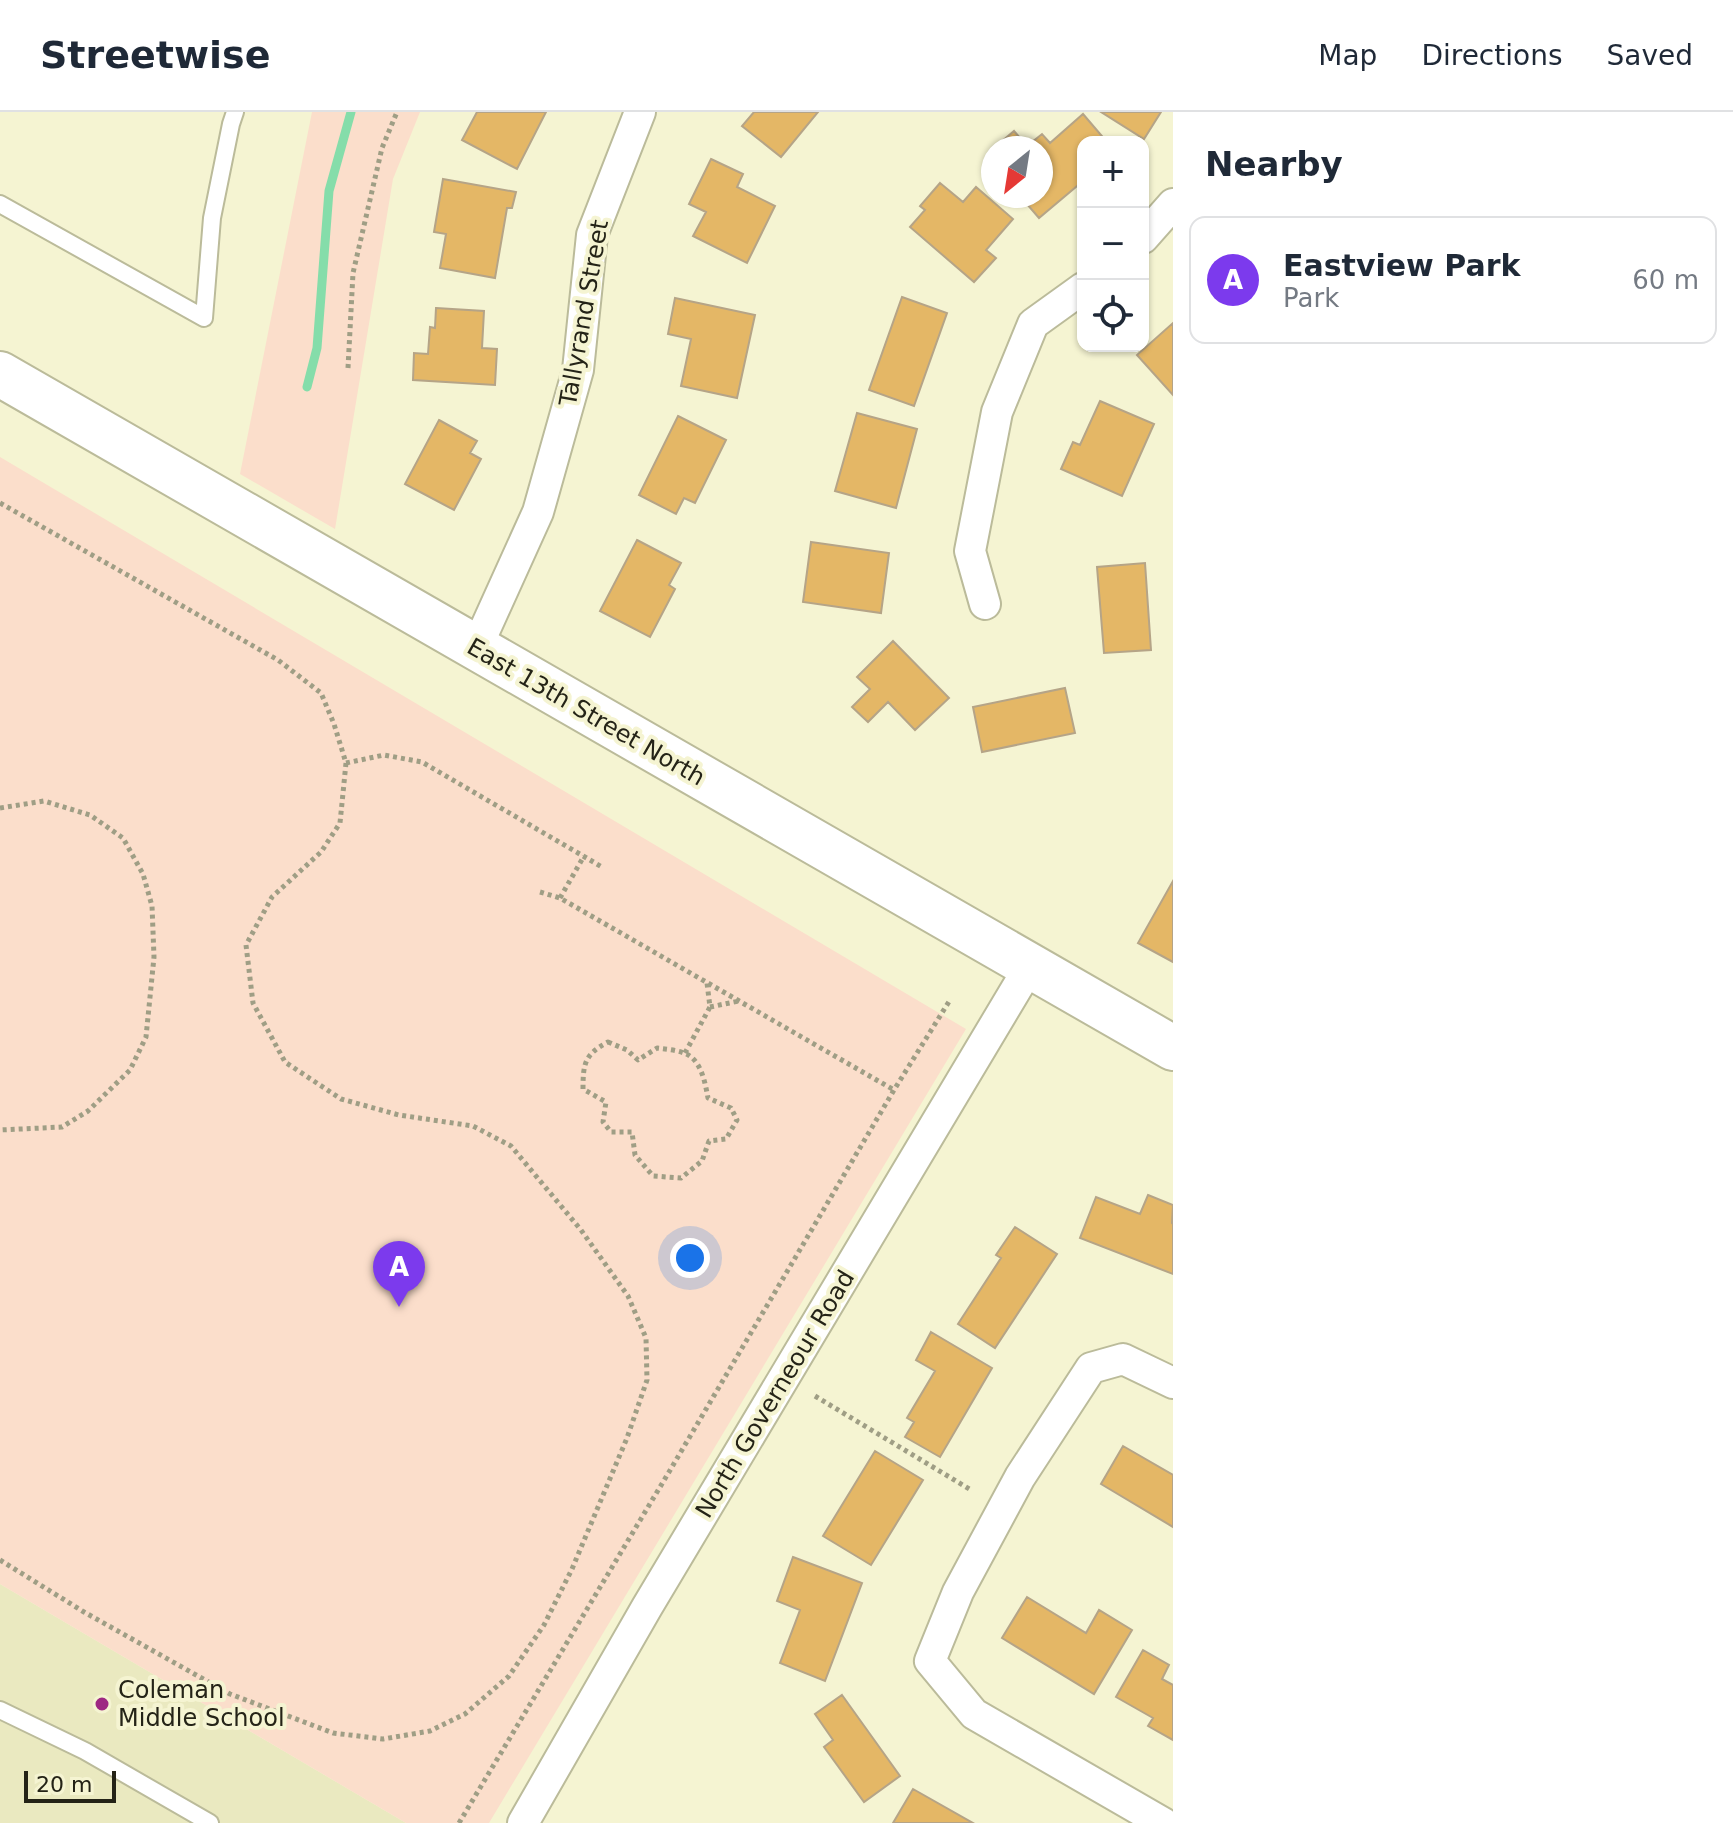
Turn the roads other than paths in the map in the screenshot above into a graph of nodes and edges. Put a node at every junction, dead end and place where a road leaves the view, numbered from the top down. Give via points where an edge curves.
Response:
1 (235, 112) edge
2 (640, 112) edge
3 (0, 204) edge
4 (1173, 204) edge
5 (1149, 231) edge
6 (1077, 292) edge
7 (0, 374) edge
8 (985, 604) dead end
9 (476, 649) junction
10 (1030, 966) junction
11 (1173, 1048) edge
12 (1173, 1383) edge
13 (0, 1710) edge
14 (210, 1823) edge
15 (523, 1823) edge
16 (1163, 1823) edge

1 - 3 lane via 212,218 204,318
2 - 9 street, Tallyrand Street via 592,235 578,370 538,512
4 - 5 street
6 - 8 street via 1033,324 997,412 970,551
7 - 9 main road, East 13th Street North
9 - 10 main road, East 13th Street North
10 - 11 main road, East 13th Street North
10 - 15 street, North Governeour Road
12 - 16 street via 1123,1359 1091,1368 1020,1477 958,1592 930,1661 974,1714
13 - 14 lane via 85,1751

